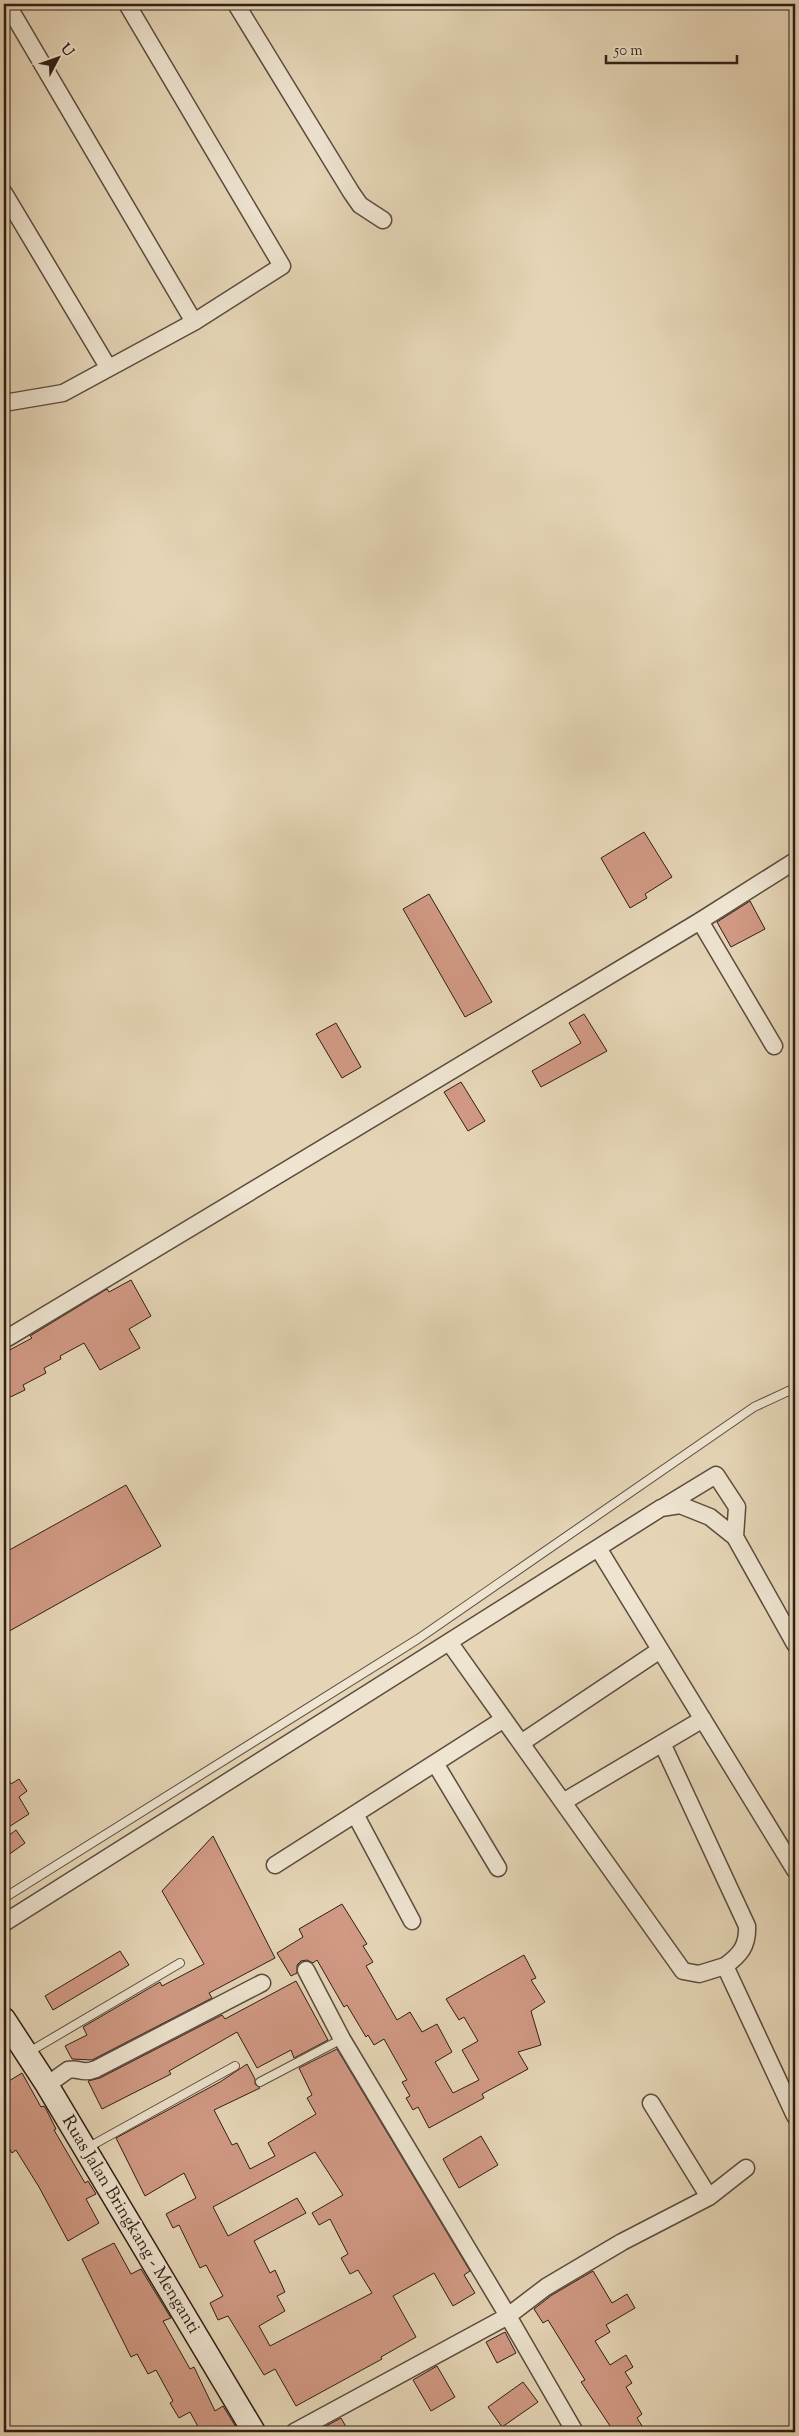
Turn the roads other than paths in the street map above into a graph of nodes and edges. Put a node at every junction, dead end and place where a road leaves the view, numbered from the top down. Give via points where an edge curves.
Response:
1 (7, 4) edge
2 (127, 4) edge
3 (236, 4) edge
4 (4, 193) edge
5 (383, 220) dead end
6 (194, 322) junction
7 (108, 367) junction
8 (4, 404) edge
9 (795, 861) edge
10 (700, 921) junction
11 (774, 1046) dead end
12 (4, 1340) edge
13 (795, 1388) edge
14 (661, 1508) junction
15 (735, 1537) junction
16 (598, 1548) junction
17 (449, 1642) junction
18 (795, 1644) edge
19 (660, 1650) junction
20 (504, 1719) junction
21 (703, 1719) junction
22 (521, 1743) junction
23 (662, 1743) junction
24 (435, 1763) junction
25 (563, 1802) junction
26 (355, 1814) junction
27 (275, 1865) dead end
28 (498, 1868) dead end
29 (795, 1870) edge
30 (4, 1898) edge
31 (412, 1921) dead end
32 (4, 1923) edge
33 (180, 1962) dead end
34 (725, 1966) junction
35 (306, 1970) dead end
36 (262, 1983) dead end
37 (4, 2019) edge
38 (342, 2039) junction
39 (25, 2054) junction
40 (235, 2066) dead end
41 (260, 2082) dead end
42 (48, 2085) junction
43 (650, 2103) dead end
44 (795, 2116) edge
45 (85, 2149) junction
46 (746, 2168) dead end
47 (709, 2197) junction
48 (508, 2316) junction
49 (254, 2432) edge
50 (294, 2432) edge
51 (575, 2432) edge

1 - 6 street
2 - 6 street via 282,266
3 - 5 street via 351,192 360,205
4 - 7 street
6 - 7 street
7 - 8 street via 62,393
9 - 10 street
10 - 11 street
10 - 12 street
13 - 30 lane via 754,1407 418,1639
14 - 15 street via 680,1505 710,1517
14 - 15 street via 716,1475 737,1507
14 - 16 street
15 - 18 street
16 - 17 street
16 - 19 street
17 - 20 street
17 - 32 street
19 - 21 street
19 - 22 street
20 - 22 street
20 - 24 street
21 - 23 street
21 - 29 street
22 - 25 street
23 - 25 street
23 - 34 street via 747,1926 748,1938 741,1955
24 - 26 street
24 - 28 street
25 - 34 street via 683,1971 699,1974
26 - 27 street
26 - 31 street
33 - 39 lane
34 - 44 street
35 - 38 street
36 - 42 street via 96,2069 82,2073 68,2070
37 - 39 main road, Ruas Jalan Bringkang - Menganti
38 - 41 lane
38 - 48 street
39 - 42 main road, Ruas Jalan Bringkang - Menganti
40 - 45 lane
42 - 45 main road, Ruas Jalan Bringkang - Menganti
43 - 47 street
45 - 49 main road, Ruas Jalan Bringkang - Menganti
46 - 47 street
47 - 48 street via 622,2242 546,2288
48 - 50 street
48 - 51 street

